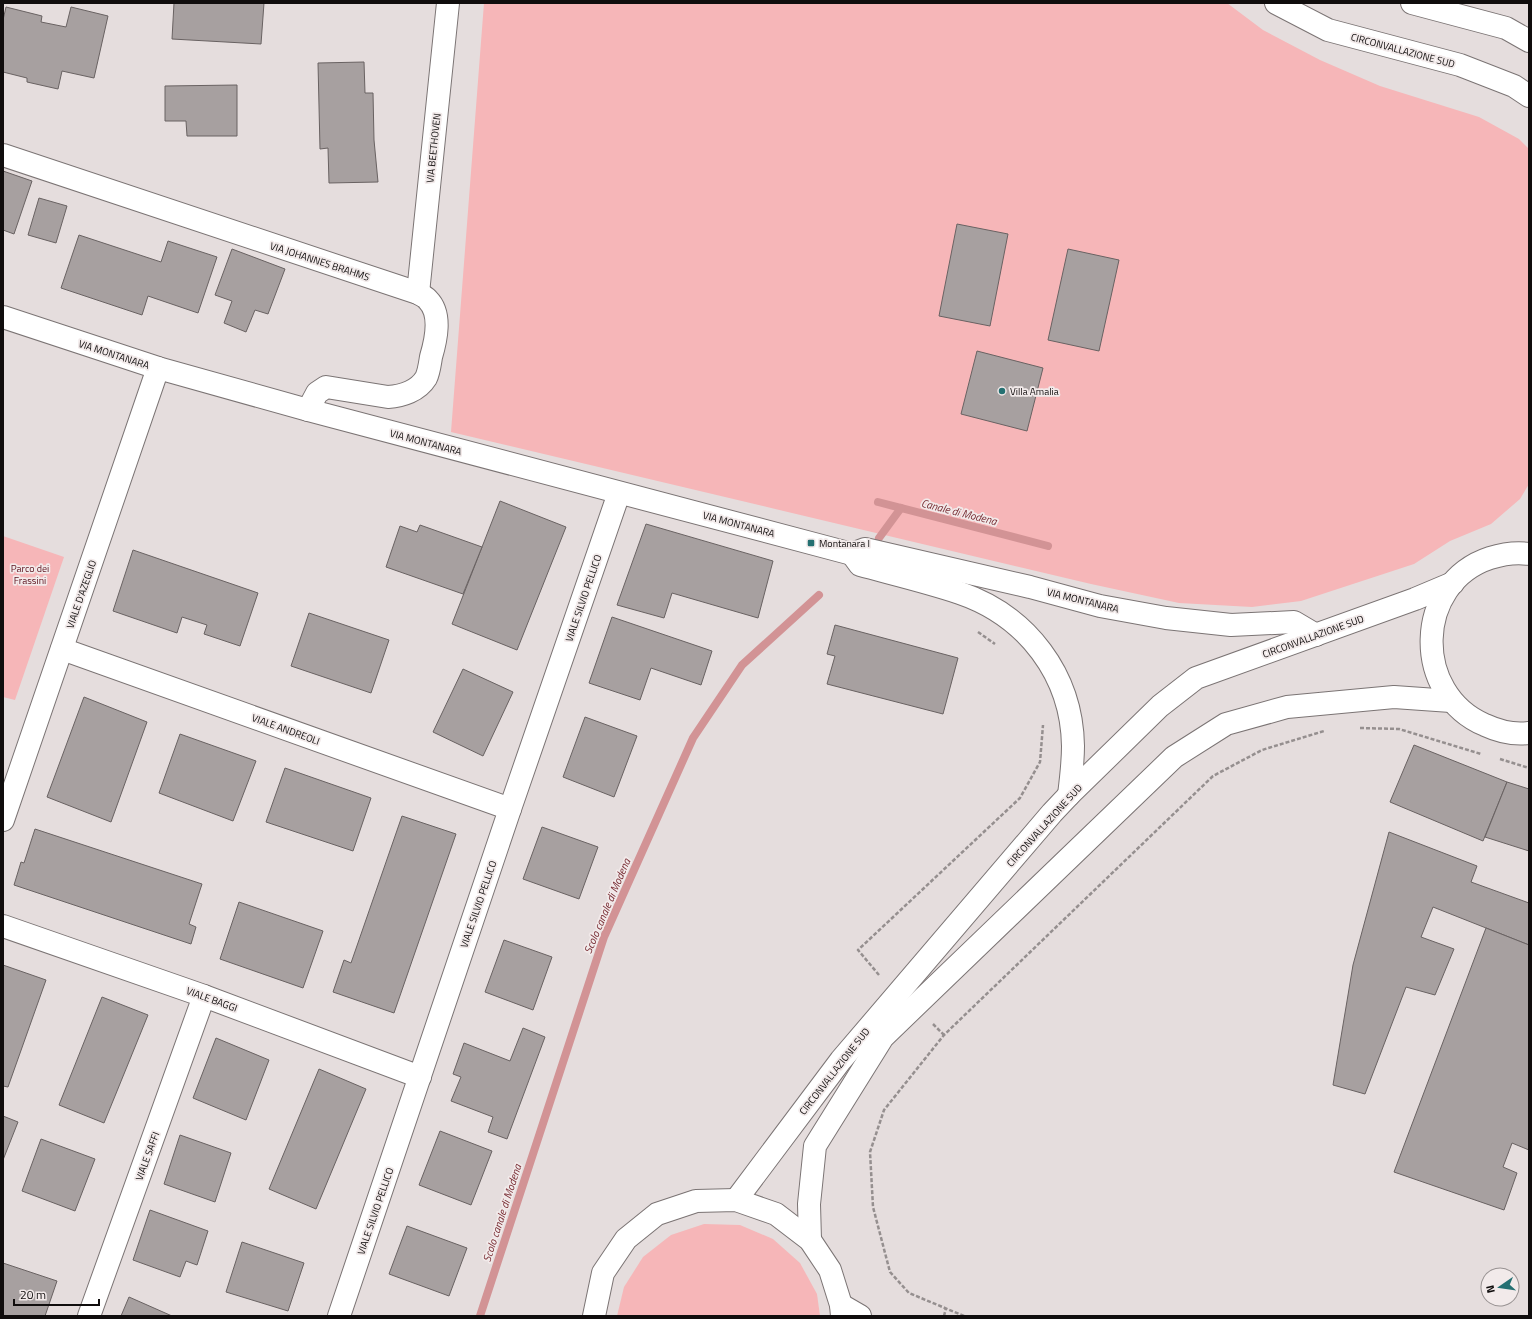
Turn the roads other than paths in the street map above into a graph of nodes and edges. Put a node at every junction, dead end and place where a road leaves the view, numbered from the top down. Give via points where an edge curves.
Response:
1 (448, 3) edge
2 (1276, 3) edge
3 (1412, 3) edge
4 (1529, 41) edge
5 (1529, 96) edge
6 (3, 155) edge
7 (418, 293) junction
8 (3, 318) edge
9 (158, 368) junction
10 (308, 410) junction
11 (620, 493) junction
12 (1526, 551) edge
13 (852, 554) junction
14 (1453, 583) junction
15 (1316, 635) junction
16 (62, 649) junction
17 (1451, 701) junction
18 (1528, 734) edge
19 (1069, 795) junction
20 (510, 809) junction
21 (3, 820) edge
22 (3, 926) edge
23 (204, 996) junction
24 (420, 1077) junction
25 (736, 1200) junction
26 (810, 1240) junction
27 (842, 1311) edge
28 (89, 1316) edge
29 (339, 1316) edge
30 (594, 1316) edge
31 (860, 1316) edge

1 - 7 street, VIA BEETHOVEN
2 - 5 street, CIRCONVALLAZIONE SUD via 1328,30 1460,65 1514,86
3 - 4 street via 1506,28
6 - 7 street, VIA JOHANNES BRAHMS
7 - 10 street, VIA JOHANNES BRAHMS via 429,300 435,313 436,326 436,339 426,378 419,386 399,396 388,397 326,387 317,393
8 - 9 street, VIA MONTANARA
9 - 10 street, VIA MONTANARA
9 - 16 street, VIALE D'AZEGLIO
10 - 11 street, VIA MONTANARA
11 - 13 street, VIA MONTANARA
11 - 20 street, VIALE SILVIO PELLICO
12 - 14 street, CIRCONVALLAZIONE SUD via 1484,561 1467,570
13 - 15 street, VIA MONTANARA via 865,548 1100,606 1166,618 1231,625 1294,622
13 - 19 street, VIA MONTANARA via 860,565 961,593 1016,624 1034,642 1048,660 1060,684 1069,712 1073,746
14 - 15 street, CIRCONVALLAZIONE SUD
14 - 17 street, CIRCONVALLAZIONE SUD via 1433,620 1430,642 1433,663 1440,683
15 - 19 street, CIRCONVALLAZIONE SUD via 1196,678 1160,706
16 - 20 street, VIALE ANDREOLI
16 - 21 street, VIALE D'AZEGLIO
17 - 18 street, CIRCONVALLAZIONE SUD via 1473,720 1499,731
17 - 26 street, CIRCONVALLAZIONE SUD via 1394,696 1287,707 1226,724 1174,757 883,1037 815,1146 809,1204
19 - 25 street, CIRCONVALLAZIONE SUD via 841,1060
20 - 24 street, VIALE SILVIO PELLICO
22 - 23 street, VIALE BAGGI
23 - 24 street, VIALE BAGGI
23 - 28 street, VIALE SAFFI
24 - 29 street, VIALE SILVIO PELLICO
25 - 26 street via 776,1214
25 - 30 street via 696,1201 657,1214 626,1239 603,1273
26 - 27 street via 830,1270
27 - 31 street

